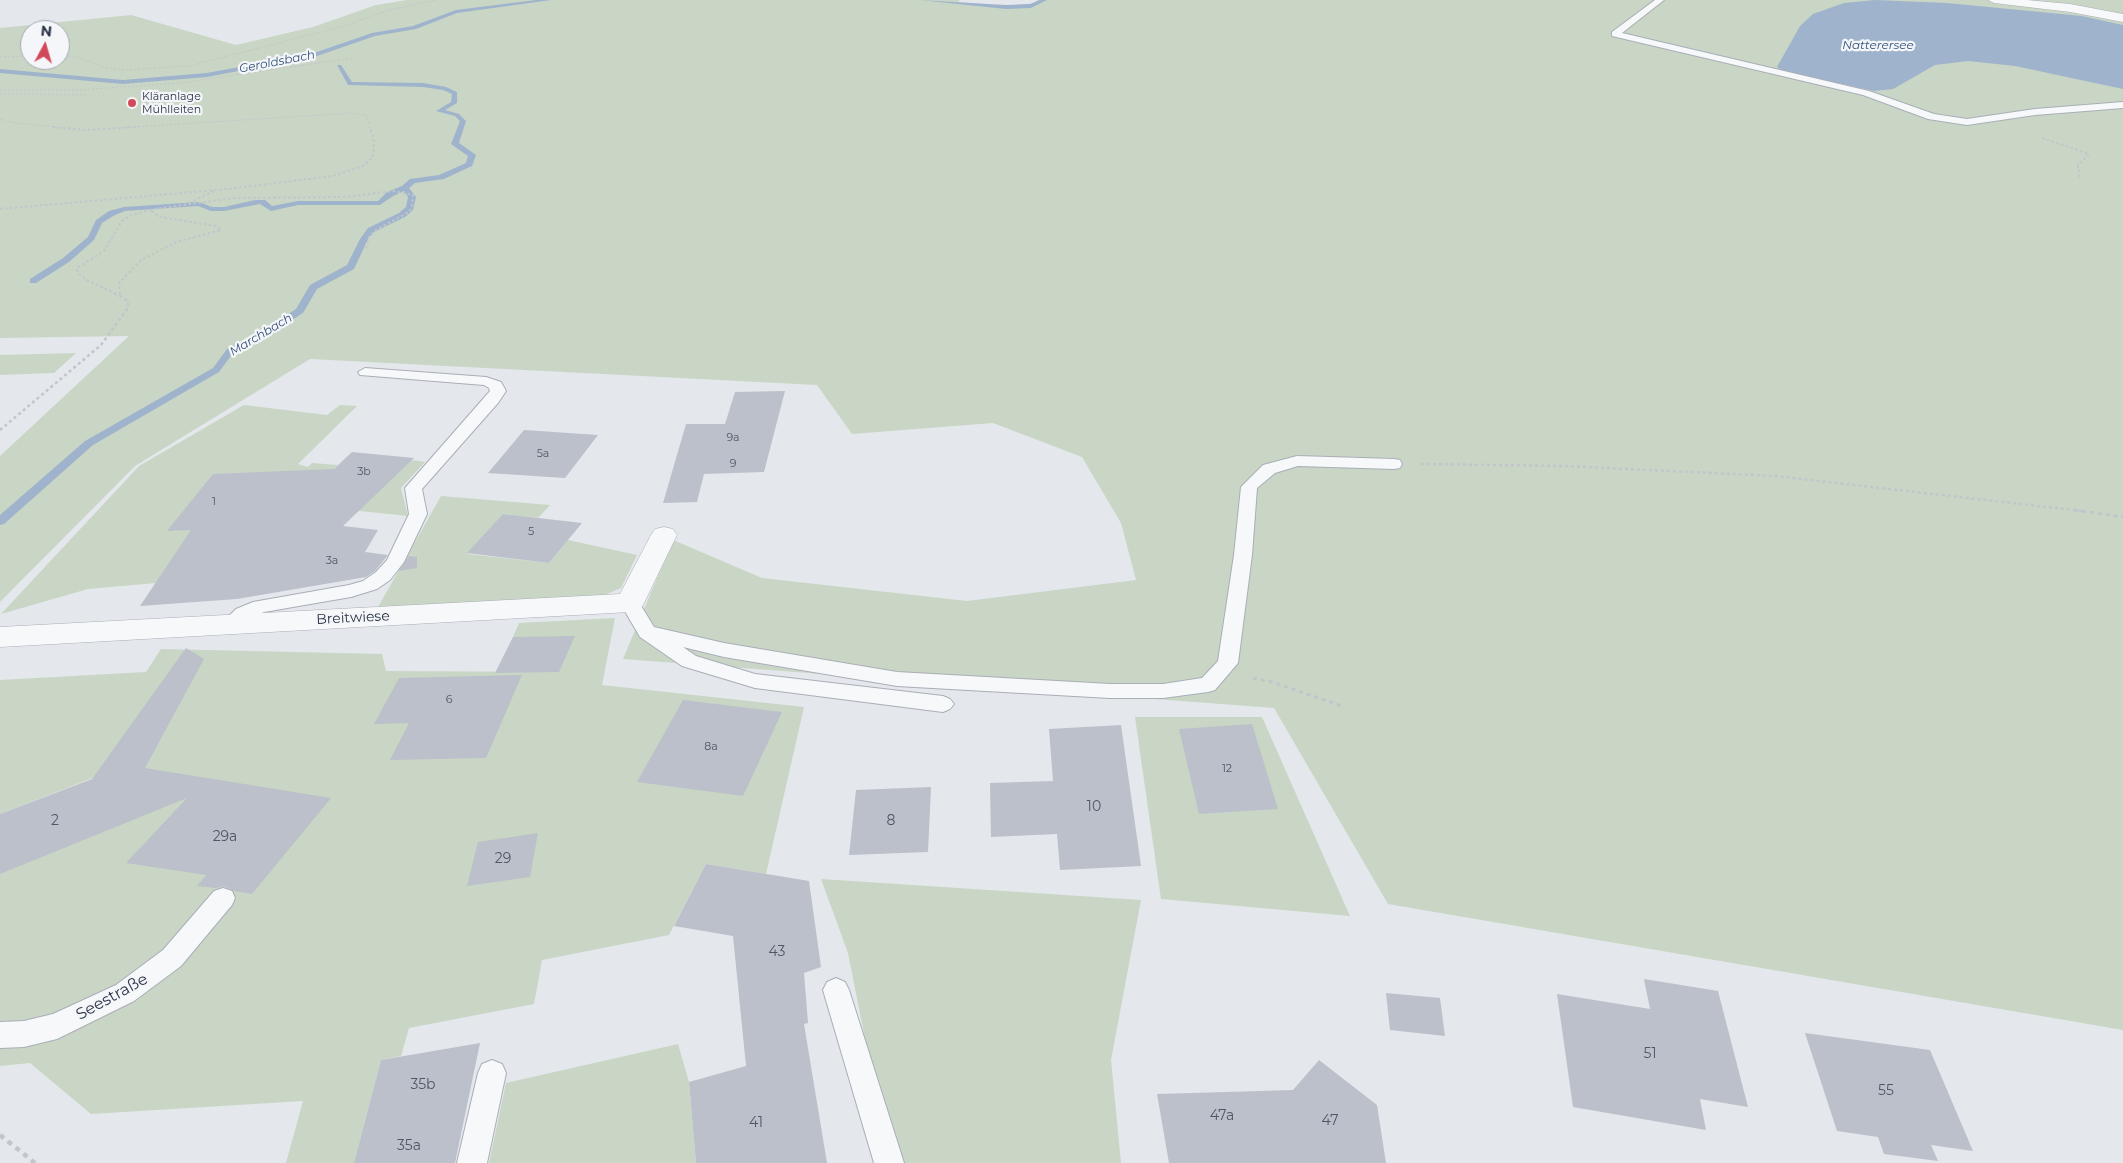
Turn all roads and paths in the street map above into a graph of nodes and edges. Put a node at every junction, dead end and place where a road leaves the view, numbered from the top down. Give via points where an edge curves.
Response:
1 (436, 0) edge
2 (1660, 0) edge
3 (1994, 0) edge
4 (2123, 18) edge
5 (20, 56) edge
6 (70, 56) edge
7 (1, 57) edge
8 (353, 58) dead end
9 (0, 90) edge
10 (0, 94) edge
11 (87, 95) dead end
12 (2123, 105) edge
13 (0, 119) edge
14 (2037, 136) dead end
15 (2080, 179) dead end
16 (218, 190) junction
17 (189, 203) junction
18 (0, 209) edge
19 (149, 210) junction
20 (366, 249) dead end
21 (120, 296) junction
22 (365, 372) dead end
23 (0, 430) edge
24 (1394, 464) joint
25 (2123, 516) edge
26 (664, 535) dead end
27 (630, 603) junction
28 (232, 624) junction
29 (647, 632) junction
30 (4, 641) edge
31 (1215, 677) junction
32 (943, 704) dead end
33 (1342, 706) dead end
34 (223, 898) dead end
35 (836, 990) dead end
36 (0, 1035) edge
37 (492, 1073) dead end
38 (0, 1135) edge
39 (35, 1163) edge
40 (472, 1163) edge
41 (889, 1163) edge

1 - 6 path via 189,66 126,70 107,68
2 - 12 lane via 1614,34 1866,94 1941,119 1967,122 2035,112
3 - 4 street via 2070,8
5 - 7 path
8 - 9 path via 180,83 77,90
10 - 11 path
13 - 16 path via 86,130 330,113 367,116 374,141 373,157 363,166 333,176
14 - 15 path via 2089,154 2078,165
16 - 17 path
16 - 18 path
17 - 19 path
17 - 20 path via 272,196 345,197 393,191 413,195 408,212 376,230 369,237
19 - 21 path via 122,221 104,251 77,268 87,280
19 - 21 path via 160,217 216,226 221,230 176,242 141,260 119,283
21 - 23 path via 128,301 128,308 101,345
22 - 28 lane via 486,381 496,385 498,391 413,488 418,514 395,562 383,576 370,585 351,591 260,606
24 - 25 path via 1566,466 1775,476
24 - 31 lane via 1297,461 1269,469 1249,487 1244,555 1228,663
26 - 27 street
27 - 28 street, Breitwiese
27 - 29 lane
28 - 30 street, Breitwiese
29 - 31 lane via 724,650 897,679 1163,691 1208,685
29 - 32 lane via 689,661 755,681
31 - 33 path via 1243,676 1272,682
34 - 36 lane, Seestraße via 172,958 125,993 57,1026 24,1034
35 - 41 lane
37 - 40 lane
38 - 39 path

